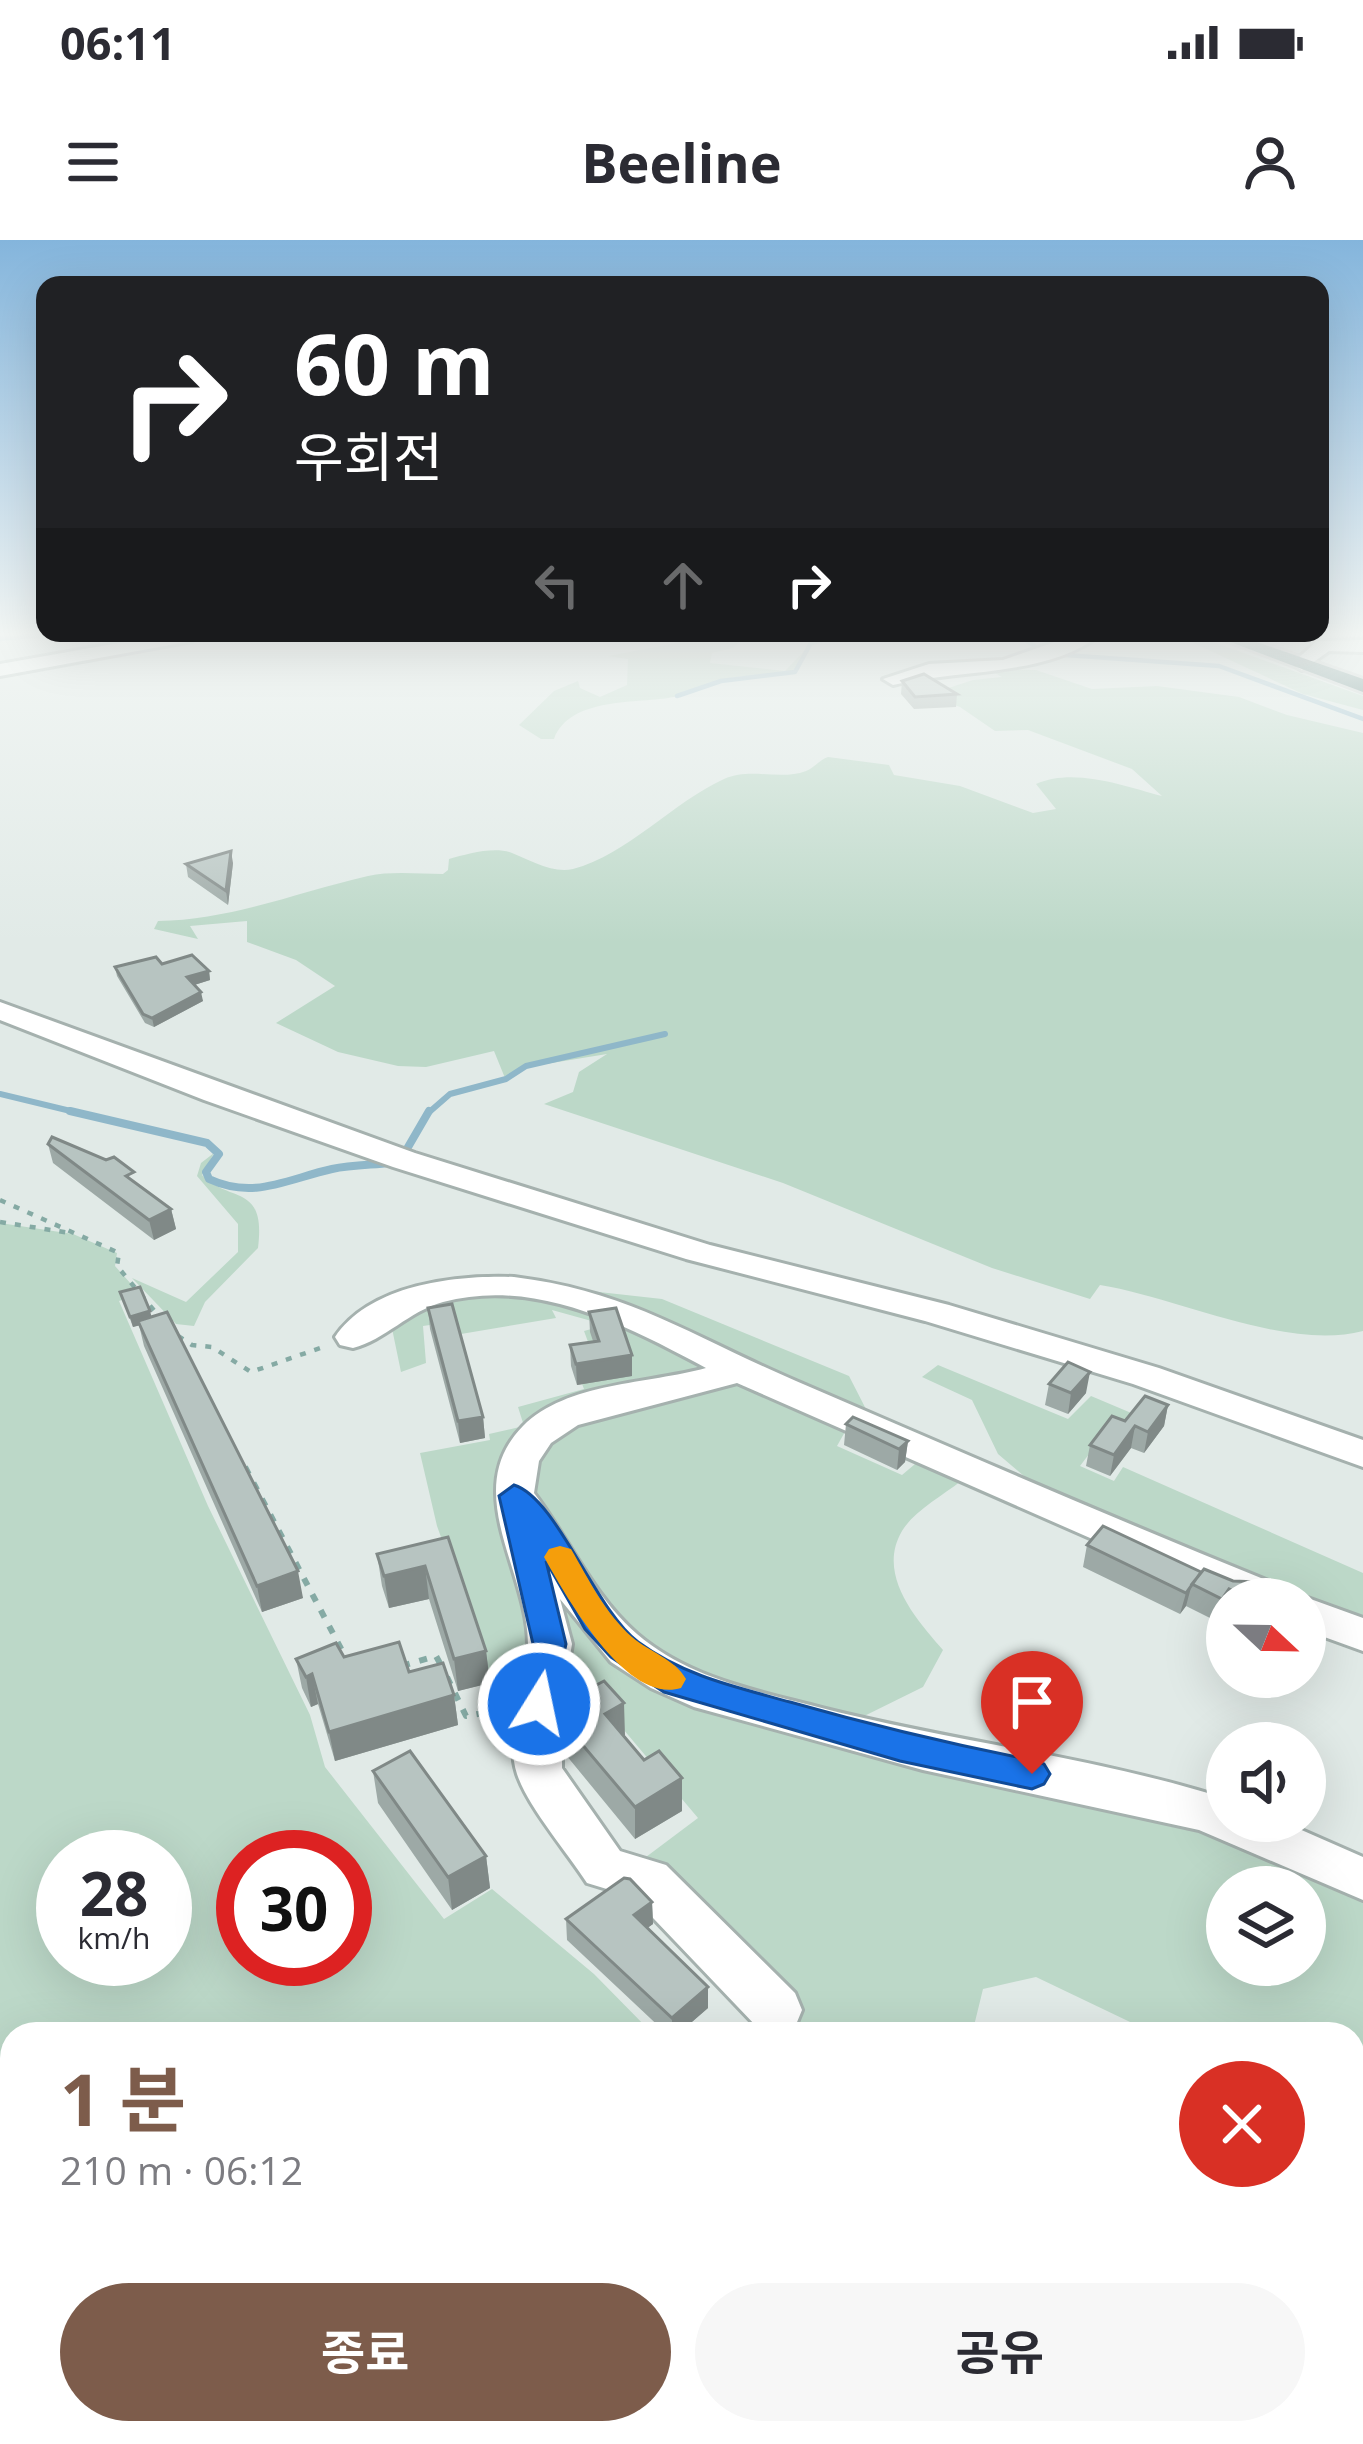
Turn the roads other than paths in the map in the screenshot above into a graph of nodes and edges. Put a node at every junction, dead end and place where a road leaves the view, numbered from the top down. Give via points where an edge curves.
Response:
1 (0, 1010) edge
2 (353, 1337) road end
3 (737, 1370) junction
4 (1363, 1454) edge
5 (514, 1496) junction
6 (1220, 1578) edge
7 (1326, 1620) edge
8 (1363, 1635) edge
9 (1206, 1813) edge
10 (1279, 1842) edge
11 (1363, 1879) edge
12 (776, 2010) dead end

1 - 4 street via 404,1160 698,1252 1146,1376
2 - 3 street via 420,1293 502,1287 597,1303
3 - 5 street via 631,1394 552,1423 522,1449
3 - 6 street
5 - 9 street via 597,1620 676,1683 900,1748
5 - 12 street via 550,1644 539,1771 604,1868 649,1880
7 - 8 street
10 - 11 street

